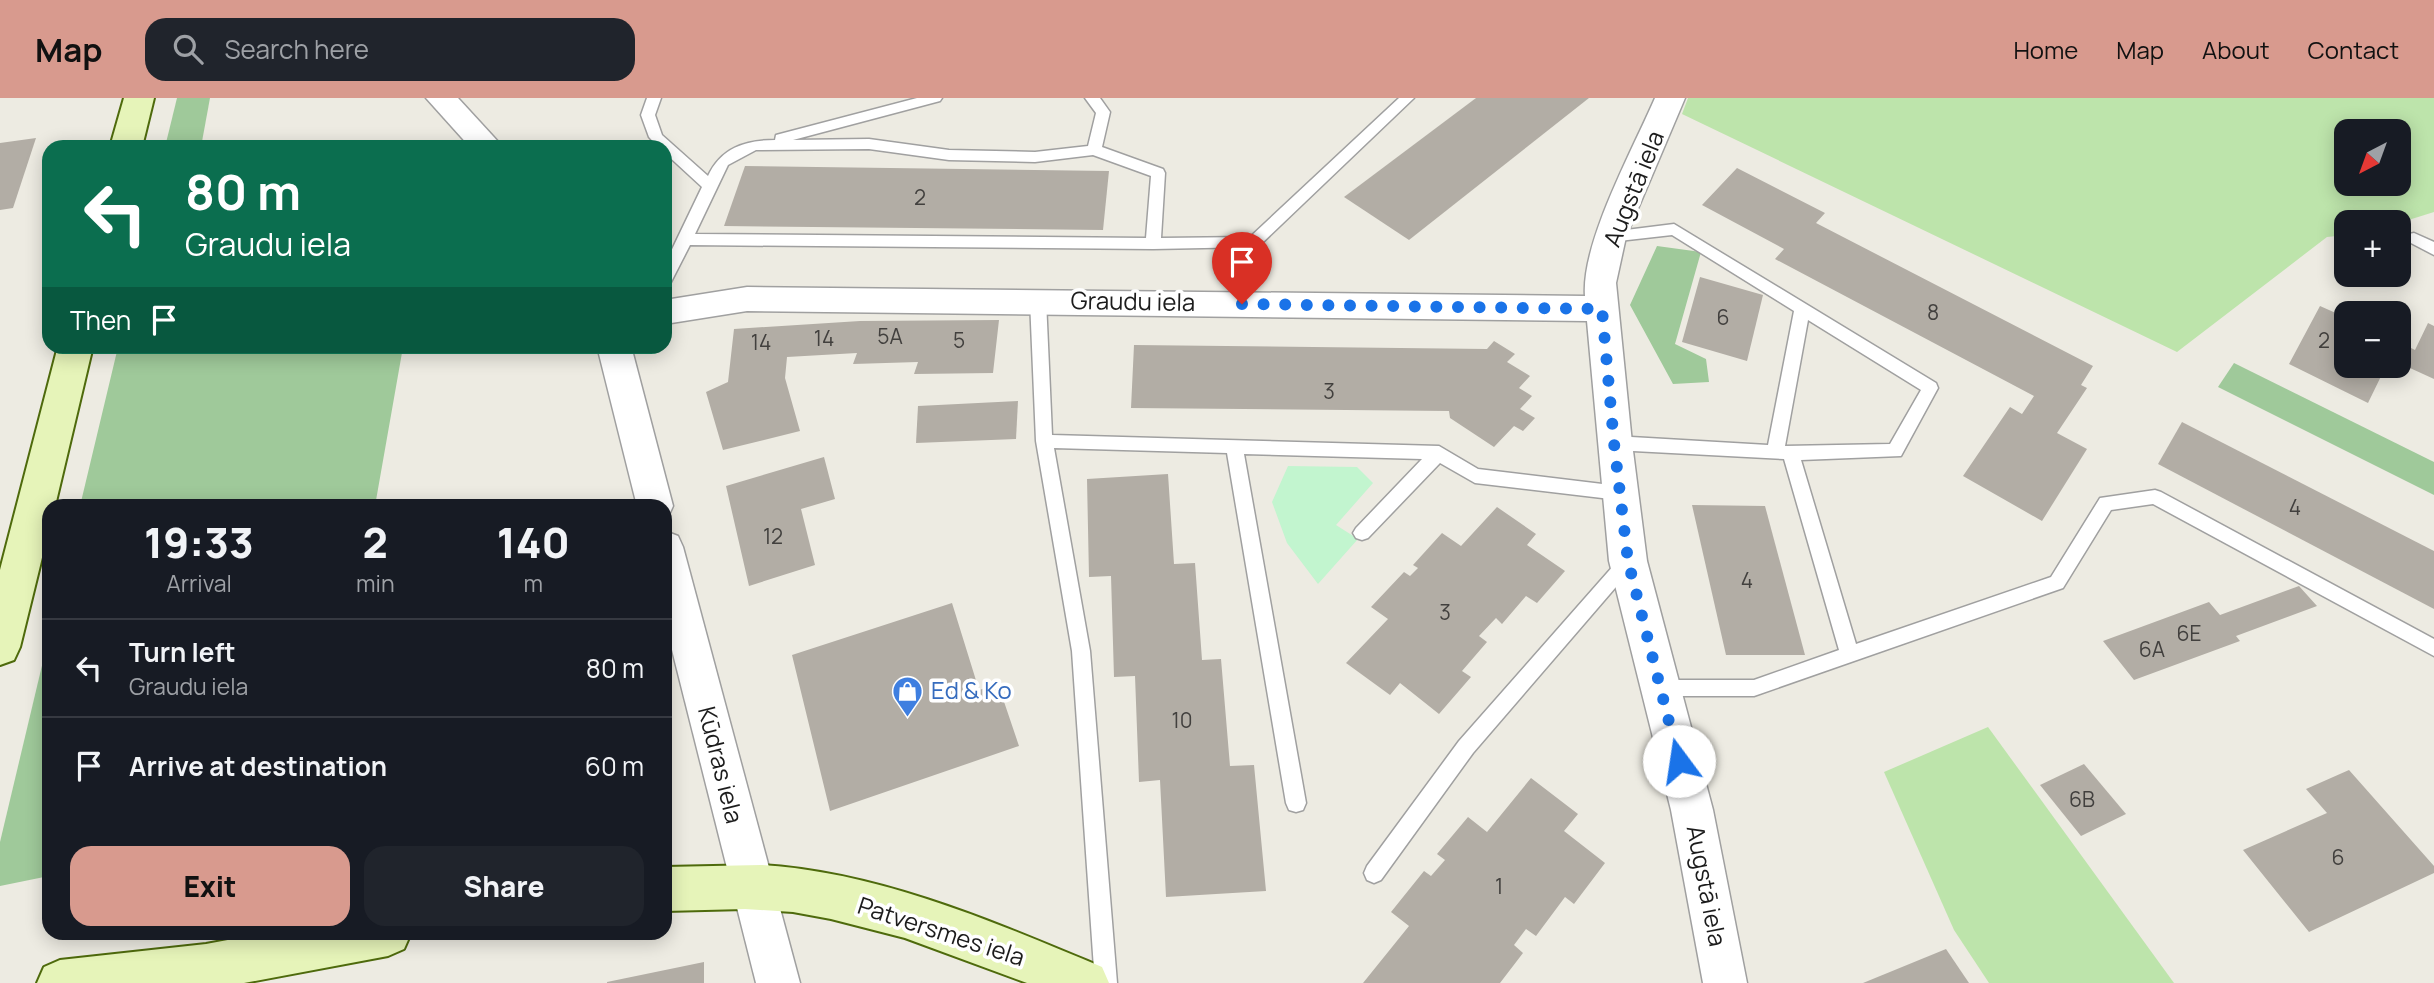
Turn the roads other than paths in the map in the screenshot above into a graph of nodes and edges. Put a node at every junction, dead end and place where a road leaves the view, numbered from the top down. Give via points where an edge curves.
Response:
1 (139, 98) edge
2 (441, 98) edge
3 (654, 98) edge
4 (935, 98) edge
5 (1092, 98) edge
6 (1407, 98) edge
7 (1670, 98) edge
8 (128, 140) edge
9 (481, 140) edge
10 (659, 140) edge
11 (754, 145) junction
12 (1094, 150) junction
13 (672, 152) edge
14 (710, 186) junction
15 (1610, 237) junction
16 (2414, 238) dead end
17 (684, 239) junction
18 (1153, 244) junction
19 (2434, 249) edge
20 (672, 265) edge
21 (1038, 300) junction
22 (1602, 309) junction
23 (1802, 309) junction
24 (672, 311) edge
25 (74, 354) edge
26 (616, 354) edge
27 (1044, 441) junction
28 (1614, 443) junction
29 (1234, 447) junction
30 (1439, 453) junction
31 (1783, 453) junction
32 (1619, 493) junction
33 (653, 499) edge
34 (1362, 533) dead end
35 (1628, 561) junction
36 (672, 575) edge
37 (0, 647) edge
38 (2434, 648) edge
39 (1850, 655) junction
40 (1661, 688) junction
41 (1296, 803) dead end
42 (1374, 873) dead end
43 (751, 887) junction
44 (672, 889) edge
45 (351, 940) edge
46 (60, 983) edge
47 (778, 983) edge
48 (1086, 983) edge
49 (1106, 983) edge
50 (1725, 983) edge

1 - 8 street
2 - 9 street
3 - 10 lane via 648,115
4 - 11 lane
5 - 12 lane via 1103,112
6 - 18 lane via 1254,242
7 - 15 street, Augstā iela
11 - 12 lane via 869,144 949,155 1023,157
11 - 14 lane via 722,162
12 - 18 lane via 1158,173
13 - 14 lane
14 - 17 lane
15 - 22 street, Augstā iela via 1600,283
15 - 23 lane via 1674,229
16 - 19 lane
17 - 18 lane
17 - 20 lane
21 - 22 street, Graudu iela
21 - 24 street, Graudu iela via 747,299
21 - 27 lane
22 - 28 street, Augstā iela
23 - 31 lane
23 - 31 lane via 1930,388 1895,451
25 - 37 street
26 - 33 street
27 - 29 lane
27 - 49 lane via 1081,651
28 - 31 lane
28 - 32 street, Augstā iela
29 - 30 lane
29 - 41 lane
30 - 32 lane via 1475,476
30 - 34 lane
31 - 39 lane
32 - 35 street, Augstā iela
35 - 40 street, Augstā iela
35 - 42 lane via 1466,747
36 - 43 street, Kūdras iela
38 - 39 lane via 2155,497 2106,503 2057,583
39 - 40 lane via 1754,688
40 - 50 street, Augstā iela via 1692,810
43 - 44 street, Patversmes iela
43 - 47 street, Kūdras iela
43 - 48 street, Patversmes iela via 794,890 884,908
45 - 46 street via 206,967

